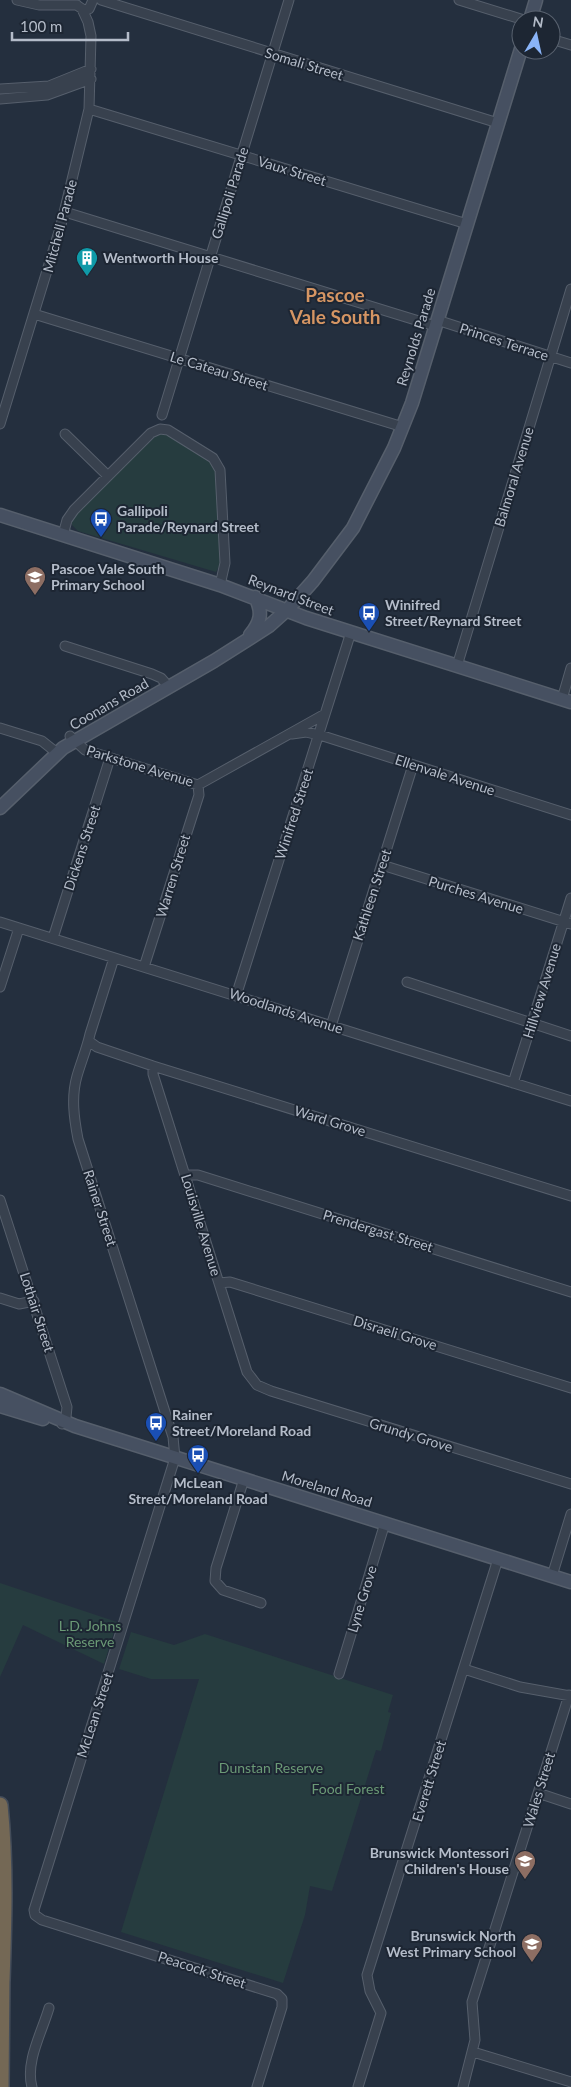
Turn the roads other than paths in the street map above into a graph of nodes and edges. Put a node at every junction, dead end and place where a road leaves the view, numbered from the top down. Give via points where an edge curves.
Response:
1 (17, 0) edge
2 (101, 0) edge
3 (289, 0) edge
4 (459, 0) edge
5 (80, 4) edge
6 (111, 4) junction
7 (511, 16) edge
8 (272, 54) junction
9 (517, 60) edge
10 (91, 69) junction
11 (91, 79) junction
12 (0, 89) edge
13 (0, 99) edge
14 (89, 109) junction
15 (498, 123) junction
16 (241, 155) junction
17 (65, 212) junction
18 (467, 224) junction
19 (210, 257) junction
20 (571, 288) edge
21 (34, 314) junction
22 (436, 323) junction
23 (550, 356) junction
24 (179, 359) junction
25 (571, 363) edge
26 (162, 415) dead end
27 (0, 424) edge
28 (403, 427) junction
29 (65, 434) dead end
30 (108, 476) junction
31 (0, 515) edge
32 (63, 535) junction
33 (220, 585) junction
34 (255, 597) junction
35 (288, 610) junction
36 (351, 632) junction
37 (245, 641) junction
38 (65, 646) dead end
39 (457, 666) junction
40 (571, 668) edge
41 (167, 684) junction
42 (566, 700) edge
43 (325, 714) junction
44 (0, 728) edge
45 (292, 734) junction
46 (319, 735) junction
47 (72, 739) junction
48 (54, 750) junction
49 (110, 758) junction
50 (413, 764) junction
51 (198, 785) junction
52 (0, 799) edge
53 (0, 808) edge
54 (571, 814) edge
55 (382, 865) junction
56 (571, 898) edge
57 (0, 922) edge
58 (567, 923) edge
59 (19, 928) junction
60 (53, 938) junction
61 (114, 958) junction
62 (144, 967) junction
63 (407, 982) dead end
64 (0, 987) edge
65 (236, 996) junction
66 (532, 1023) junction
67 (331, 1026) junction
68 (571, 1036) edge
69 (90, 1042) junction
70 (153, 1066) junction
71 (513, 1083) junction
72 (571, 1101) edge
73 (186, 1175) junction
74 (571, 1196) edge
75 (0, 1200) edge
76 (219, 1283) junction
77 (571, 1292) edge
78 (0, 1298) edge
79 (34, 1301) junction
80 (253, 1382) joint
81 (571, 1388) edge
82 (0, 1394) edge
83 (0, 1406) edge
84 (67, 1424) junction
85 (175, 1458) junction
86 (244, 1479) junction
87 (571, 1484) edge
88 (571, 1514) edge
89 (386, 1523) junction
90 (498, 1559) junction
91 (552, 1576) junction
92 (571, 1582) edge
93 (261, 1603) dead end
94 (464, 1669) junction
95 (339, 1674) dead end
96 (570, 1696) edge
97 (538, 1793) junction
98 (571, 1804) edge
99 (0, 1805) edge
100 (35, 1915) joint
101 (0, 1928) edge
102 (2, 1981) junction
103 (49, 2008) dead end
104 (473, 2052) junction
105 (571, 2082) edge
106 (1, 2087) edge
107 (32, 2087) edge
108 (257, 2087) edge
109 (358, 2087) edge
110 (463, 2087) edge

1 - 5 street, Somali Street via 39,4
2 - 6 street, Somali Street
3 - 8 street, Gallipoli Parade
4 - 7 street
5 - 6 street, Somali Street
5 - 10 street, Mitchell Parade via 91,36
6 - 8 street, Somali Street
8 - 15 street, Somali Street
8 - 16 street, Gallipoli Parade
9 - 15 street, Reynolds Parade
10 - 11 street, Mitchell Parade
10 - 12 street via 49,86
11 - 13 street via 47,95
11 - 14 street, Mitchell Parade
14 - 16 street, Vaux Street
14 - 17 street, Mitchell Parade
15 - 18 street, Reynolds Parade
16 - 18 street, Vaux Street
16 - 19 street, Gallipoli Parade
17 - 19 street, Princes Terrace
17 - 21 street, Mitchell Parade
18 - 22 street, Reynolds Parade
19 - 22 street, Princes Terrace
19 - 24 street, Gallipoli Parade
20 - 23 street, Balmoral Avenue
21 - 24 street, Le Cateau Street
21 - 27 street, Mitchell Parade
22 - 23 street, Princes Terrace
22 - 28 street, Reynolds Parade
23 - 25 street, Princes Terrace
23 - 39 street, Balmoral Avenue
24 - 26 street, Gallipoli Parade
24 - 28 street, Le Cateau Street
28 - 35 street, Reynolds Parade via 353,528
29 - 30 street
30 - 32 street via 74,510
30 - 33 street via 151,433 160,429 172,431 213,458 221,475 225,563
31 - 32 street, Reynard Street
32 - 33 street, Reynard Street
33 - 34 street, Reynard Street
34 - 35 street, Reynard Street
34 - 37 street via 260,617
35 - 36 street, Reynard Street
35 - 37 street, Coonans Road
36 - 39 street, Reynard Street
36 - 43 street, Winifred Street
37 - 41 street, Coonans Road
38 - 41 street via 152,674
39 - 42 street, Reynard Street
40 - 42 street
41 - 47 street, Coonans Road
43 - 45 street, Parkstone Avenue
43 - 46 street, Winifred Street
44 - 48 street via 38,740
45 - 46 street, Parkstone Avenue via 306,732
45 - 51 street, Parkstone Avenue
46 - 50 street, Ellenvale Avenue
46 - 65 street, Winifred Street
47 - 48 street, Coonans Road
47 - 49 street, Parkstone Avenue via 85,750
48 - 52 street, Coonans Road
48 - 53 street, Coonans Road
49 - 51 street, Parkstone Avenue
49 - 60 street, Dickens Street
50 - 54 street, Ellenvale Avenue
50 - 55 street, Kathleen Street
51 - 62 street, Warren Street via 199,794
55 - 58 street, Purches Avenue
55 - 67 street, Kathleen Street
56 - 58 street, Hillview Avenue
57 - 59 street, Woodlands Avenue
58 - 66 street, Hillview Avenue
59 - 60 street, Woodlands Avenue
59 - 64 street
60 - 61 street, Woodlands Avenue
61 - 62 street, Woodlands Avenue
61 - 69 street, Rainer Street
62 - 65 street, Woodlands Avenue
63 - 66 street
65 - 67 street, Woodlands Avenue
66 - 68 street
66 - 71 street, Hillview Avenue
67 - 71 street, Woodlands Avenue
69 - 70 street, Ward Grove
69 - 85 street, Rainer Street via 83,1056 74,1094 78,1139 172,1437
70 - 73 street, Louisville Avenue
70 - 74 street, Ward Grove
71 - 72 street, Woodlands Avenue
73 - 76 street, Louisville Avenue
73 - 77 street, Prendergast Street via 198,1175
75 - 79 street, Lothair Street
76 - 80 street, Louisville Avenue
76 - 81 street, Disraeli Grove via 230,1282
78 - 79 street via 19,1304
79 - 84 street, Lothair Street via 67,1407
80 - 87 street, Grundy Grove via 271,1391
82 - 84 street, Moreland Road
83 - 84 street, Moreland Road
84 - 85 street, Moreland Road
85 - 86 street, Moreland Road
85 - 100 street, McLean Street via 35,1906
86 - 89 street, Moreland Road
86 - 93 street via 216,1568 215,1581 223,1590
88 - 91 street
89 - 90 street, Moreland Road
89 - 95 street, Lyne Grove
90 - 91 street, Moreland Road
90 - 94 street, Everett Street
91 - 92 street, Moreland Road
94 - 96 street via 520,1687
94 - 109 street, Everett Street via 367,1975 380,2014
96 - 97 street, Wales Street
97 - 98 street
97 - 104 street, Wales Street via 472,2002
99 - 102 highway via 5,1898
100 - 108 street, Peacock Street via 42,1920 277,1994 282,1999 282,2007
101 - 102 highway
102 - 106 highway
103 - 107 street via 30,2066
104 - 105 street
104 - 110 street, Wales Street

